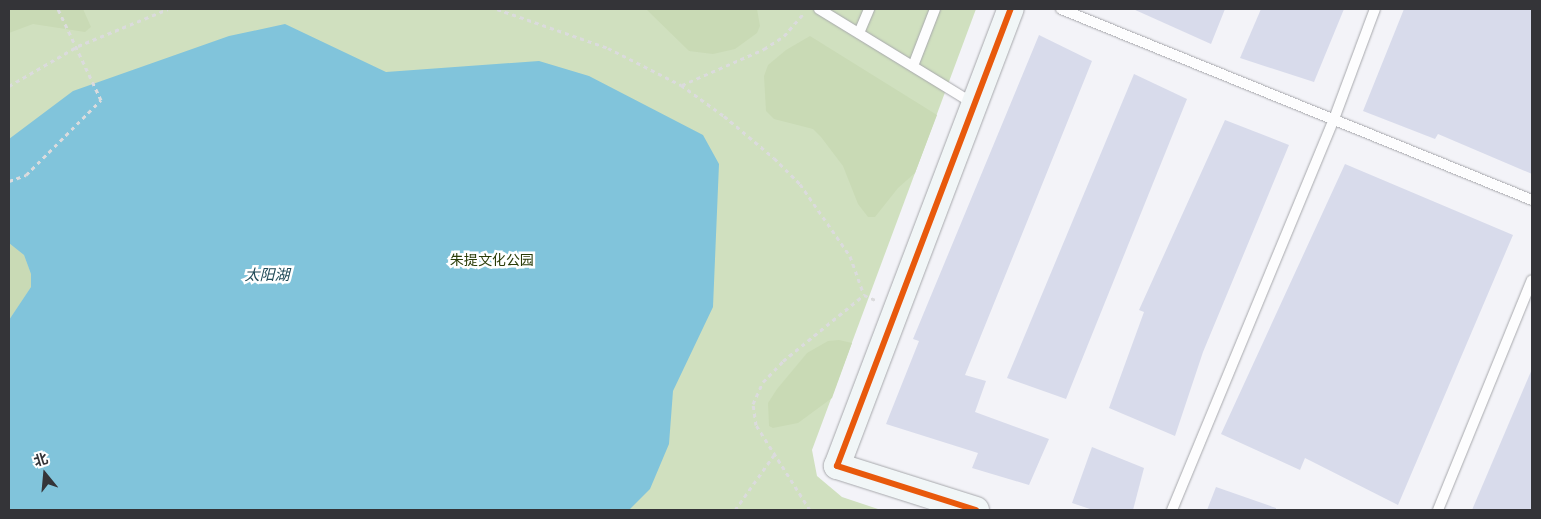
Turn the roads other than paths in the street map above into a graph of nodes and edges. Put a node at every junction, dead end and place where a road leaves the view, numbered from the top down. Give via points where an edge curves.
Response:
1 (819, 9) edge
2 (869, 9) edge
3 (935, 9) edge
4 (1011, 9) edge
5 (1062, 9) edge
6 (1375, 9) edge
7 (859, 33) junction
8 (913, 66) junction
9 (975, 104) junction
10 (1334, 119) junction
11 (1532, 200) edge
12 (1532, 280) edge
13 (976, 510) edge
14 (1172, 510) edge
15 (1438, 510) edge

1 - 7 lane
2 - 7 lane
3 - 8 lane
4 - 9 street
5 - 10 lane
6 - 10 lane
7 - 8 lane
8 - 9 lane
9 - 13 street via 837,466
10 - 11 lane
10 - 14 lane
12 - 15 lane

